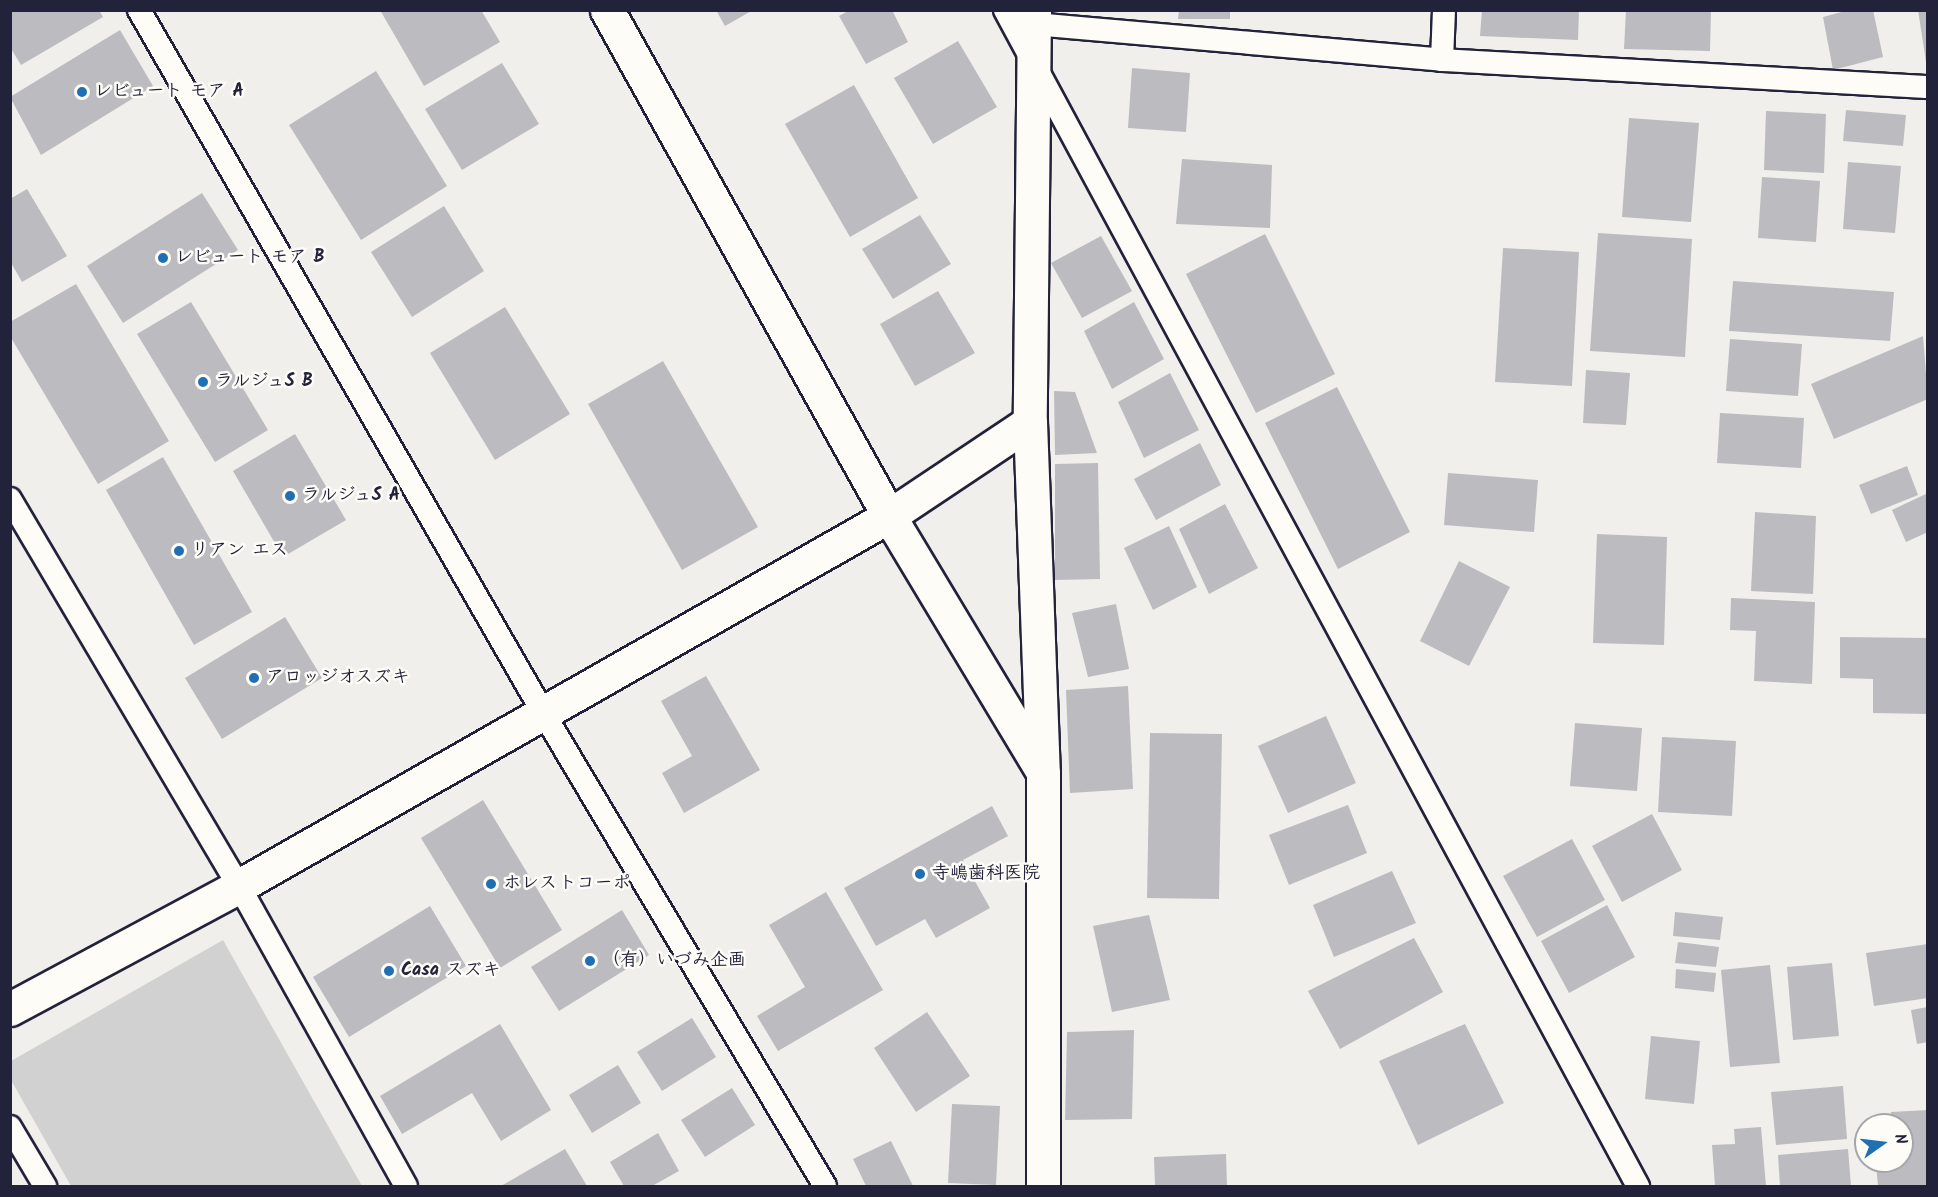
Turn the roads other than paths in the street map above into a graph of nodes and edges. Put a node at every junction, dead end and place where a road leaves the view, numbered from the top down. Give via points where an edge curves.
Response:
1 (139, 10) edge
2 (607, 10) edge
3 (1005, 10) edge
4 (1444, 10) edge
5 (1034, 17) edge
6 (1442, 60) junction
7 (1034, 65) junction
8 (1928, 87) edge
9 (1030, 422) junction
10 (10, 499) edge
11 (889, 516) junction
12 (544, 714) junction
13 (1043, 773) junction
14 (239, 886) junction
15 (10, 1009) edge
16 (10, 1126) edge
17 (45, 1186) edge
18 (406, 1186) edge
19 (825, 1186) edge
20 (1043, 1186) edge
21 (1638, 1186) edge

1 - 12 lane
2 - 11 street
3 - 7 lane
4 - 6 lane
5 - 6 lane
5 - 7 street
6 - 8 lane
7 - 9 street
7 - 21 lane
9 - 11 street
9 - 13 street
10 - 14 lane
11 - 12 street
11 - 13 street
12 - 14 street
12 - 19 lane
13 - 20 street
14 - 15 street
14 - 18 lane
16 - 17 lane

